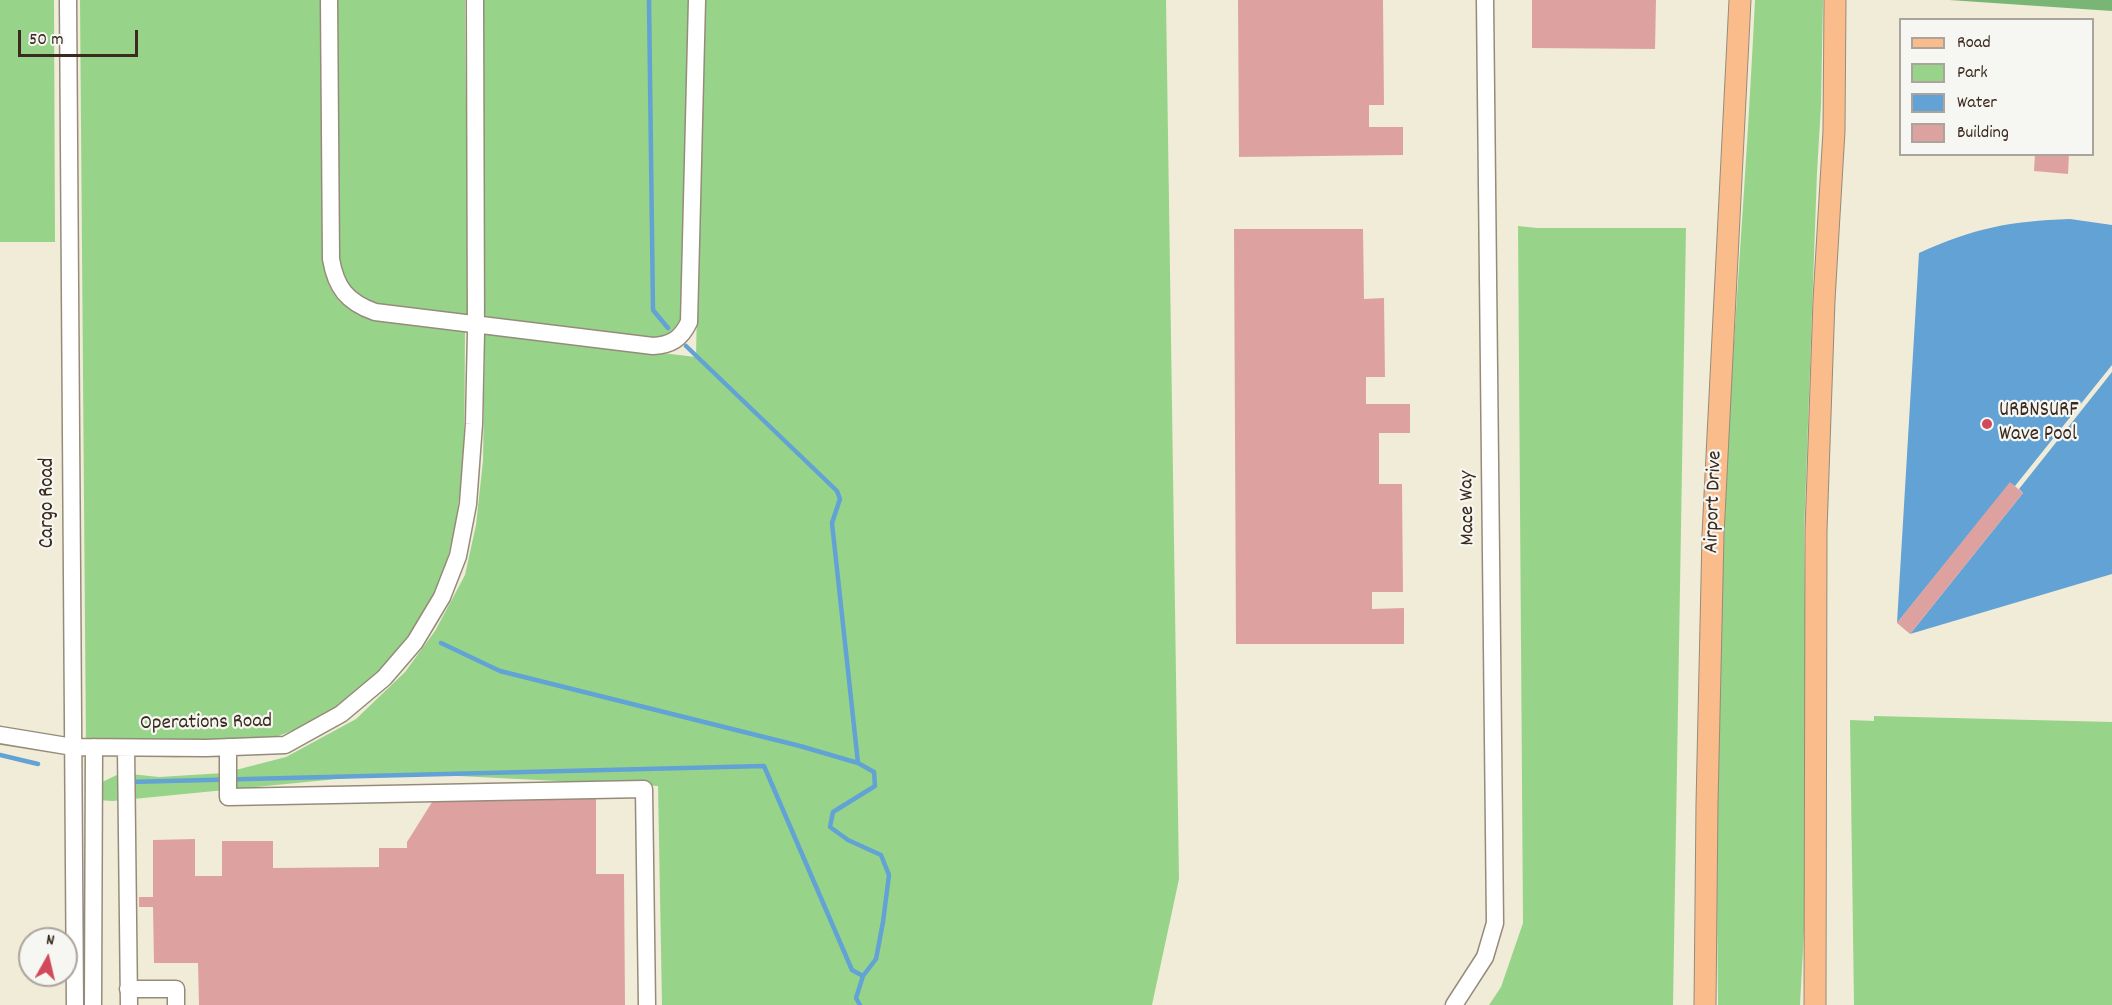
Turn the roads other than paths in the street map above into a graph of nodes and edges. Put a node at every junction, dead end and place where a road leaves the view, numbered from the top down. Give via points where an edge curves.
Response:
1 (68, 0) edge
2 (329, 0) edge
3 (475, 0) edge
4 (697, 0) edge
5 (1485, 0) edge
6 (1740, 0) edge
7 (1835, 0) edge
8 (476, 328) junction
9 (0, 735) edge
10 (73, 747) junction
11 (94, 747) junction
12 (228, 747) junction
13 (126, 748) junction
14 (128, 997) edge
15 (75, 1005) edge
16 (93, 1005) edge
17 (176, 1005) edge
18 (647, 1005) edge
19 (1454, 1005) edge
20 (1705, 1005) edge
21 (1815, 1005) edge

1 - 10 street, Cargo Road
2 - 8 street via 331,259 336,280 360,307
3 - 8 street, Operations Road
4 - 8 street via 691,304 684,333 667,345 652,346
5 - 19 street, Mace Way via 1495,923 1485,957
6 - 20 main road, Airport Drive via 1713,535
7 - 21 main road via 1834,131 1816,531
8 - 12 street, Operations Road via 468,504 458,556 442,597 415,642 384,678 341,714 285,745
9 - 10 street, Operations Road
10 - 11 street, Operations Road
10 - 15 street, Cargo Road
11 - 13 street, Operations Road
11 - 16 street
12 - 13 street, Operations Road
12 - 18 street via 228,797 645,789
13 - 14 street
14 - 17 street via 176,989

